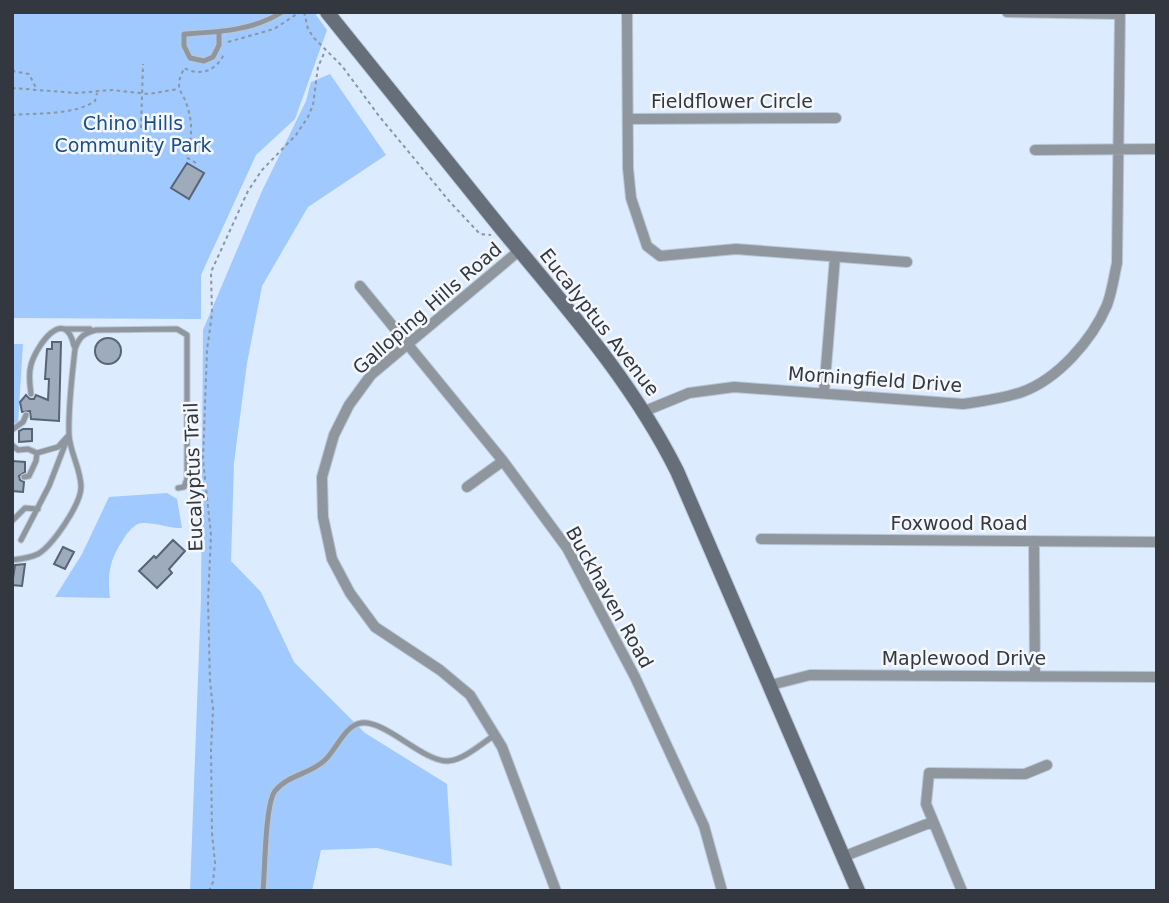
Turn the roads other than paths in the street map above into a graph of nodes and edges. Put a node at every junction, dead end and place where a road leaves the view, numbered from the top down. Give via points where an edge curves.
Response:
1 (282, 12) edge
2 (327, 12) edge
3 (627, 12) edge
4 (1007, 12) edge
5 (1120, 13) edge
6 (219, 32) junction
7 (835, 118) dead end
8 (628, 119) junction
9 (1118, 149) junction
10 (1157, 149) edge
11 (1035, 150) dead end
12 (520, 250) junction
13 (835, 257) junction
14 (907, 262) dead end
15 (360, 286) dead end
16 (62, 328) junction
17 (96, 330) junction
18 (407, 344) junction
19 (75, 349) junction
20 (824, 392) junction
21 (31, 394) dead end
22 (645, 411) junction
23 (26, 415) dead end
24 (12, 430) edge
25 (69, 435) junction
26 (12, 445) edge
27 (37, 453) junction
28 (503, 461) junction
29 (24, 477) dead end
30 (467, 487) dead end
31 (178, 488) dead end
32 (38, 509) junction
33 (12, 521) edge
34 (761, 539) dead end
35 (21, 540) dead end
36 (1034, 541) junction
37 (1157, 542) edge
38 (12, 561) edge
39 (1035, 676) junction
40 (1157, 677) edge
41 (771, 685) junction
42 (495, 736) junction
43 (1047, 765) dead end
44 (932, 822) junction
45 (845, 856) junction
46 (264, 891) edge
47 (556, 891) edge
48 (722, 891) edge
49 (858, 891) edge
50 (962, 891) edge

1 - 6 lane via 256,25
2 - 12 street, Eucalyptus Avenue
3 - 8 street
4 - 5 street
5 - 9 street, Morningfield Drive
6 - 6 lane via 214,57 204,61 186,53 184,34
7 - 8 street, Fieldflower Circle
8 - 13 street via 631,198 647,246 660,256 736,249
9 - 10 street
9 - 11 street
9 - 20 street, Morningfield Drive via 1117,263 1108,303 1089,339 1062,367 1025,391 963,404
12 - 18 street, Galloping Hills Road
12 - 22 street, Eucalyptus Avenue
13 - 14 street
13 - 20 street
15 - 18 street, Buckhaven Road
16 - 17 lane
16 - 19 lane via 70,334
16 - 21 lane via 49,333 36,352 29,372
17 - 19 lane via 85,333
17 - 31 lane via 177,329 187,335 187,479 184,487
18 - 28 street, Buckhaven Road
18 - 42 street, Galloping Hills Road via 371,375 334,435 322,477 323,517 332,559 374,627 470,695
19 - 25 lane
20 - 22 street, Morningfield Drive via 719,387 689,393
22 - 41 street, Eucalyptus Avenue via 677,471
23 - 24 lane
25 - 27 lane via 58,447
25 - 32 lane
25 - 38 lane via 80,497 39,553
26 - 27 lane
27 - 29 lane
28 - 30 street
28 - 48 street, Buckhaven Road via 567,548 635,677 704,826
32 - 33 lane via 25,508
32 - 35 lane
34 - 36 street, Foxwood Road
36 - 37 street, Foxwood Road
36 - 39 street
39 - 40 street, Maplewood Drive
39 - 41 street, Maplewood Drive via 810,675
41 - 45 street, Eucalyptus Avenue
42 - 46 lane via 448,761 373,724 350,728 325,760 275,791
42 - 47 street, Galloping Hills Road
43 - 44 street via 1026,774 929,774 926,804
44 - 45 street
44 - 50 street
45 - 49 street, Eucalyptus Avenue

